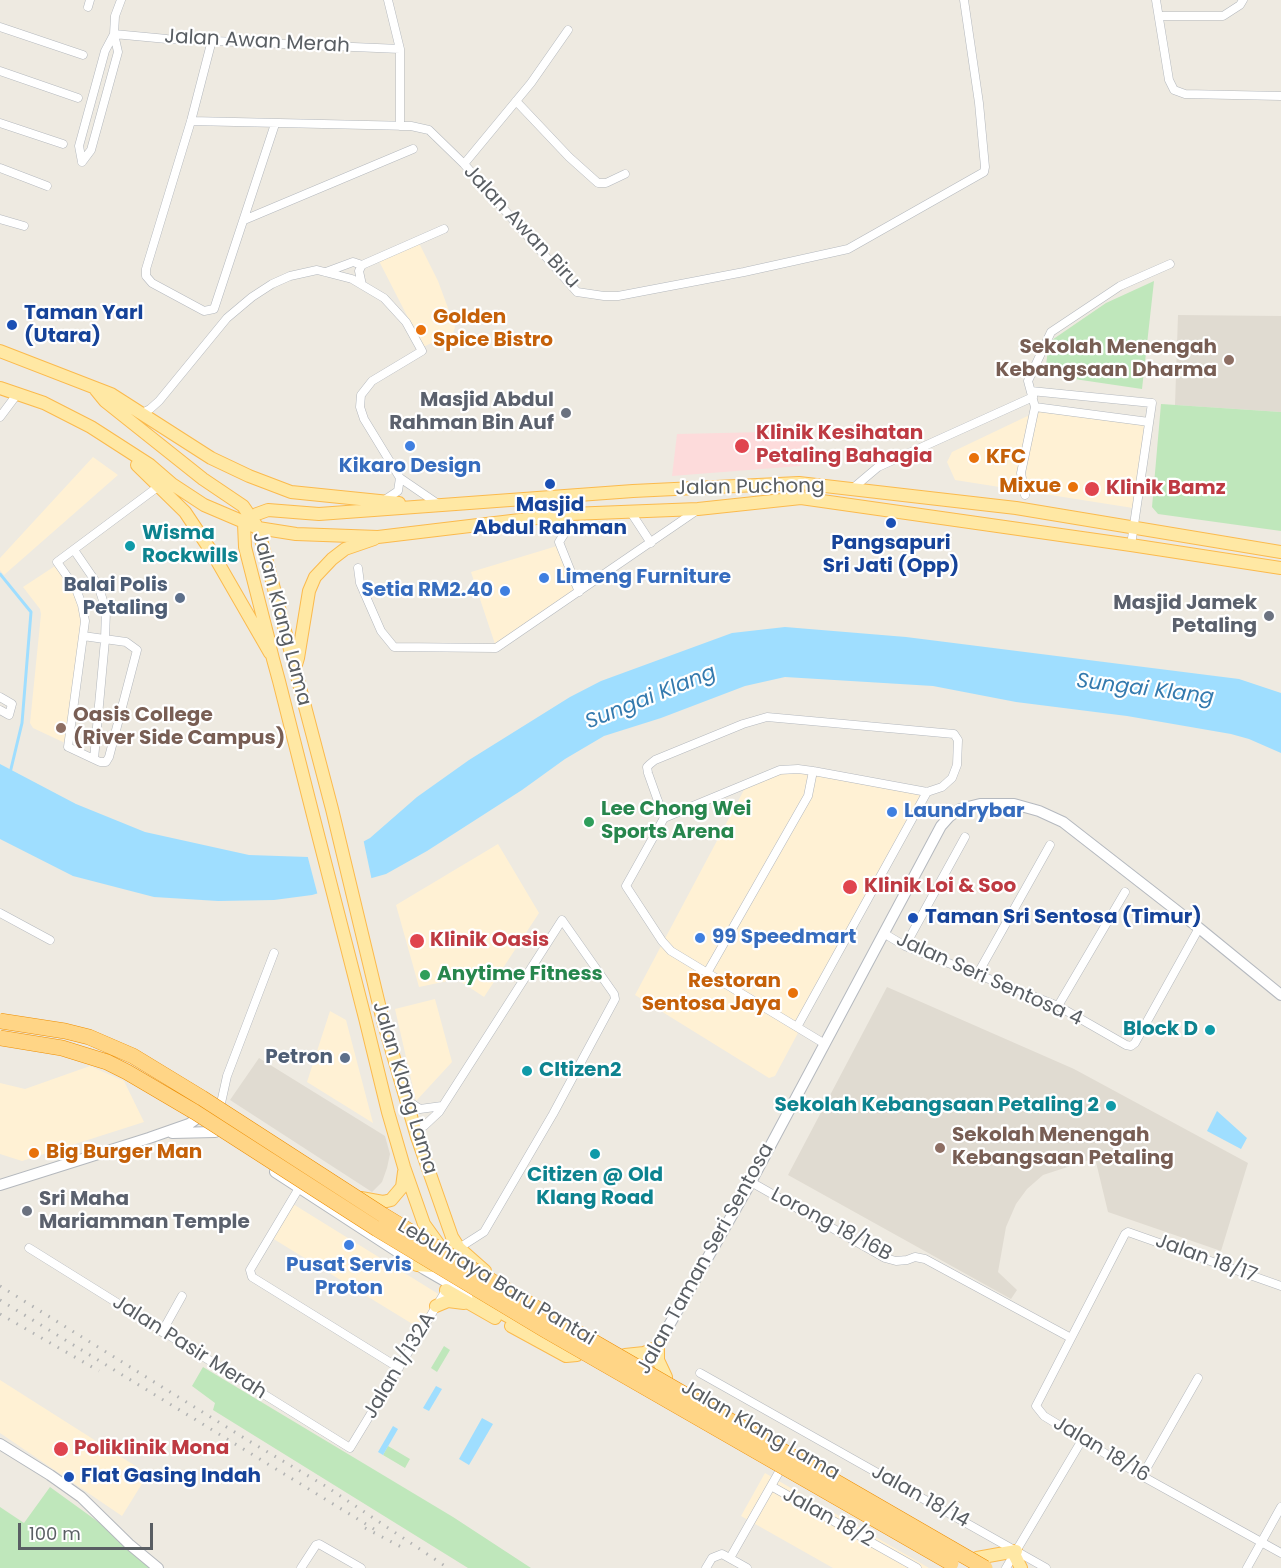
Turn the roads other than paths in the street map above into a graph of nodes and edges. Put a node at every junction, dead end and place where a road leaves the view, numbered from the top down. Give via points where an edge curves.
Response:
1 (121, 0) edge
2 (388, 0) edge
3 (964, 0) edge
4 (1156, 0) edge
5 (1243, 0) edge
6 (1159, 16) junction
7 (0, 27) edge
8 (568, 30) dead end
9 (114, 34) junction
10 (212, 40) junction
11 (400, 49) junction
12 (83, 55) dead end
13 (0, 71) edge
14 (1281, 96) edge
15 (78, 98) dead end
16 (516, 101) junction
17 (191, 121) junction
18 (0, 123) edge
19 (275, 124) junction
20 (400, 126) junction
21 (63, 144) dead end
22 (412, 149) dead end
23 (464, 164) junction
24 (0, 168) edge
25 (625, 174) dead end
26 (48, 186) dead end
27 (0, 219) edge
28 (244, 220) junction
29 (24, 226) dead end
30 (444, 229) dead end
31 (1170, 264) dead end
32 (362, 265) junction
33 (326, 272) junction
34 (362, 285) junction
35 (0, 351) edge
36 (1, 387) edge
37 (96, 390) junction
38 (18, 393) junction
39 (1032, 394) junction
40 (1035, 407) junction
41 (140, 414) junction
42 (1, 416) edge
43 (1149, 422) junction
44 (97, 431) junction
45 (400, 478) junction
46 (159, 486) junction
47 (852, 489) junction
48 (1025, 495) dead end
49 (384, 500) junction
50 (438, 505) junction
51 (418, 506) junction
52 (698, 509) junction
53 (630, 511) junction
54 (570, 514) junction
55 (248, 520) junction
56 (258, 528) junction
57 (1134, 528) junction
58 (378, 537) junction
59 (651, 543) junction
60 (1131, 544) junction
61 (74, 550) junction
62 (1281, 552) edge
63 (358, 568) dead end
64 (1281, 568) edge
65 (579, 592) junction
66 (82, 636) junction
67 (105, 640) junction
68 (273, 659) junction
69 (294, 668) junction
70 (0, 698) edge
71 (0, 710) edge
72 (94, 759) junction
73 (813, 771) junction
74 (927, 792) junction
75 (664, 818) junction
76 (965, 837) dead end
77 (1050, 845) dead end
78 (1125, 892) dead end
79 (0, 912) edge
80 (1200, 928) junction
81 (885, 934) junction
82 (50, 940) dead end
83 (905, 946) junction
84 (274, 953) dead end
85 (707, 973) junction
86 (977, 975) junction
87 (1281, 995) edge
88 (1058, 1006) junction
89 (0, 1021) edge
90 (797, 1027) junction
91 (0, 1038) edge
92 (825, 1044) junction
93 (406, 1099) junction
94 (221, 1103) junction
95 (442, 1106) junction
96 (207, 1112) junction
97 (415, 1131) junction
98 (215, 1132) junction
99 (159, 1133) junction
100 (404, 1167) junction
101 (751, 1182) junction
102 (0, 1185) edge
103 (299, 1188) junction
104 (362, 1198) junction
105 (349, 1221) junction
106 (1131, 1232) joint
107 (29, 1248) dead end
108 (459, 1248) junction
109 (448, 1256) junction
110 (417, 1265) junction
111 (1281, 1286) edge
112 (448, 1287) junction
113 (182, 1296) dead end
114 (471, 1304) junction
115 (436, 1306) junction
116 (491, 1307) junction
117 (162, 1332) junction
118 (1071, 1338) junction
119 (658, 1347) junction
120 (577, 1355) junction
121 (625, 1355) junction
122 (646, 1365) junction
123 (399, 1368) junction
124 (700, 1373) dead end
125 (666, 1377) junction
126 (1198, 1378) dead end
127 (633, 1387) junction
128 (1082, 1440) junction
129 (0, 1444) edge
130 (350, 1448) joint
131 (779, 1472) junction
132 (1142, 1476) junction
133 (771, 1486) junction
134 (1281, 1507) edge
135 (1261, 1543) junction
136 (1015, 1552) junction
137 (1281, 1553) edge
138 (730, 1558) junction
139 (981, 1563) edge
140 (948, 1565) edge
141 (912, 1567) edge
142 (158, 1568) edge
143 (301, 1568) edge
144 (361, 1568) edge
145 (706, 1568) edge
146 (747, 1568) edge
147 (995, 1568) edge
148 (1006, 1568) edge
149 (1021, 1568) edge
150 (1046, 1568) edge
151 (1247, 1568) edge

1 - 9 street
2 - 11 street
3 - 23 street, Jalan Awan Biru via 984,172 846,249 618,296 577,292
4 - 6 street
5 - 6 street via 1225,15
6 - 14 street via 1174,90 1185,94
7 - 12 street
8 - 16 street
9 - 9 street via 105,51 80,146 82,162 91,150 118,52
9 - 10 street, Jalan Awan Merah
10 - 11 street, Jalan Awan Merah
10 - 17 street
11 - 20 street
13 - 15 street
16 - 23 street
16 - 25 street via 598,183
17 - 19 street, Jalan Awan Biru
17 - 28 street via 146,272 152,283 204,311 214,309
18 - 21 street
19 - 20 street, Jalan Awan Biru
19 - 28 street
20 - 23 street, Jalan Awan Biru via 430,131
22 - 28 street
24 - 26 street
27 - 29 street
30 - 32 street
31 - 39 street via 1120,286 1051,332 1028,381
32 - 33 street via 353,262
32 - 34 street via 358,271
33 - 34 street
33 - 41 street via 306,271 290,276 252,297 227,318 159,401
34 - 45 street via 384,298 406,322 422,351 372,381 361,395 364,419
35 - 37 main road
36 - 38 main road, Jalan Klang Lama
37 - 41 main road via 111,394
37 - 55 main road, Jalan Klang Lama via 203,479 243,506
38 - 42 street
38 - 44 main road, Jalan Klang Lama
39 - 40 street
39 - 43 street via 1152,403
39 - 47 street via 878,466
40 - 43 street
40 - 48 street via 1021,473
41 - 49 main road via 211,458 291,492
43 - 57 street
44 - 46 main road
44 - 55 main road, Jalan Klang Lama via 204,505
45 - 49 street via 396,494
45 - 50 street
46 - 61 street
46 - 68 main road via 185,512 213,554
47 - 50 main road, Jalan Puchong via 799,483
47 - 57 main road, Jalan Puchong via 1016,508
49 - 51 main road
50 - 51 main road, Jalan Puchong
51 - 55 main road, Jalan Puchong via 319,514 268,510
52 - 53 main road, Jalan Puchong
52 - 59 street
52 - 60 main road, Jalan Puchong via 801,498
53 - 54 main road, Jalan Puchong
53 - 59 street
54 - 58 main road, Jalan Puchong
54 - 65 street via 568,528 559,542
55 - 56 main road, Jalan Puchong
55 - 68 main road, Jalan Klang Lama via 245,547
56 - 58 main road, Jalan Puchong via 296,534
56 - 69 main road, Jalan Klang Lama
57 - 60 street
57 - 62 main road, Jalan Puchong
58 - 69 main road via 345,549 315,577
59 - 65 street
60 - 64 main road, Jalan Puchong
61 - 66 street via 57,562 82,605
61 - 67 street via 103,598
63 - 65 street via 360,583 381,631 394,647 496,648
66 - 67 street
66 - 72 street via 68,747
67 - 72 street
67 - 72 street via 126,642 138,650 109,757 106,762
68 - 100 main road, Jalan Klang Lama
69 - 93 main road, Jalan Klang Lama
70 - 71 street via 12,704 9,715
73 - 74 street
73 - 75 street via 780,770
73 - 85 street via 808,796
74 - 75 street via 952,778 957,765 958,740 954,734 767,717 650,764 648,773
74 - 90 street
75 - 85 street via 626,886 671,951
76 - 83 street
77 - 86 street
78 - 88 street
79 - 82 street
80 - 81 street, Jalan Taman Seri Sentosa via 1063,822 1039,811 996,803 960,808 941,826
80 - 87 street, Jalan Taman Seri Sentosa
80 - 88 street, Jalan Seri Sentosa 4 via 1131,1046
81 - 83 street, Jalan Seri Sentosa 4
81 - 92 street, Jalan Taman Seri Sentosa
83 - 86 street, Jalan Seri Sentosa 4
84 - 94 street via 227,1076
85 - 90 street
86 - 88 street, Jalan Seri Sentosa 4
89 - 139 highway, Lebuhraya Baru Pantai, bridge via 65,1030 133,1056 544,1313
90 - 92 street
91 - 140 highway, Lebuhraya Baru Pantai, bridge via 62,1048 127,1072 545,1330
92 - 101 street, Jalan Taman Seri Sentosa
93 - 95 street via 420,1109
93 - 97 main road, Jalan Klang Lama
93 - 109 main road via 411,1133
94 - 96 street
94 - 104 street
95 - 97 street
95 - 108 street via 562,920 615,999 484,1232
96 - 98 street via 208,1127
96 - 99 street via 189,1124
97 - 108 main road, Jalan Klang Lama
98 - 99 street
98 - 103 street
99 - 102 street
100 - 104 main road via 402,1186 391,1200
100 - 109 main road, Jalan Klang Lama via 424,1224
101 - 118 street, Lorong 18/16B via 885,1257 896,1261 925,1259
101 - 119 street, Jalan Taman Seri Sentosa
103 - 105 street
103 - 123 street via 250,1270 252,1277
104 - 105 street via 369,1213 360,1222
105 - 110 street
106 - 111 street, Jalan 18/17
106 - 118 street, Jalan 18/16 via 1125,1234
107 - 117 street, Jalan Pasir Merah
108 - 121 main road, Jalan Klang Lama via 510,1289
109 - 110 main road via 430,1266
109 - 112 main road
109 - 116 main road, Jalan Klang Lama via 475,1293
110 - 112 street
112 - 114 main road
112 - 115 street, Jalan 1/132A
112 - 116 street
113 - 117 street
114 - 115 main road via 454,1301
114 - 120 main road via 547,1347 566,1356
115 - 123 street, Jalan 1/132A
116 - 120 main road, Jalan Klang Lama
117 - 130 street, Jalan Pasir Merah
118 - 128 street, Jalan 18/16 via 1036,1406 1044,1416
119 - 121 main road
119 - 122 street, Jalan Taman Seri Sentosa
119 - 125 main road via 658,1360
120 - 127 main road, Jalan Klang Lama
121 - 122 main road, Jalan Klang Lama
122 - 125 main road, Jalan Klang Lama
122 - 127 street, Jalan Taman Seri Sentosa
123 - 130 street, Jalan 1/132A
124 - 136 street, Jalan 18/14
125 - 139 main road, Jalan Klang Lama
126 - 132 street
127 - 131 main road, Jalan Klang Lama
128 - 132 street, Jalan 18/16
128 - 136 street
129 - 142 street via 81,1497
131 - 133 street
131 - 140 main road, Jalan Klang Lama
132 - 135 street, Jalan 18/16
133 - 138 street
133 - 141 street, Jalan 18/2
134 - 135 street
135 - 137 street, Jalan 18/16
135 - 151 street
136 - 139 main road
136 - 148 street
136 - 149 main road
136 - 150 street, Jalan 18/14
138 - 145 street via 722,1554 712,1558
138 - 146 street
139 - 147 main road, Jalan Klang Lama
143 - 144 street via 319,1544

